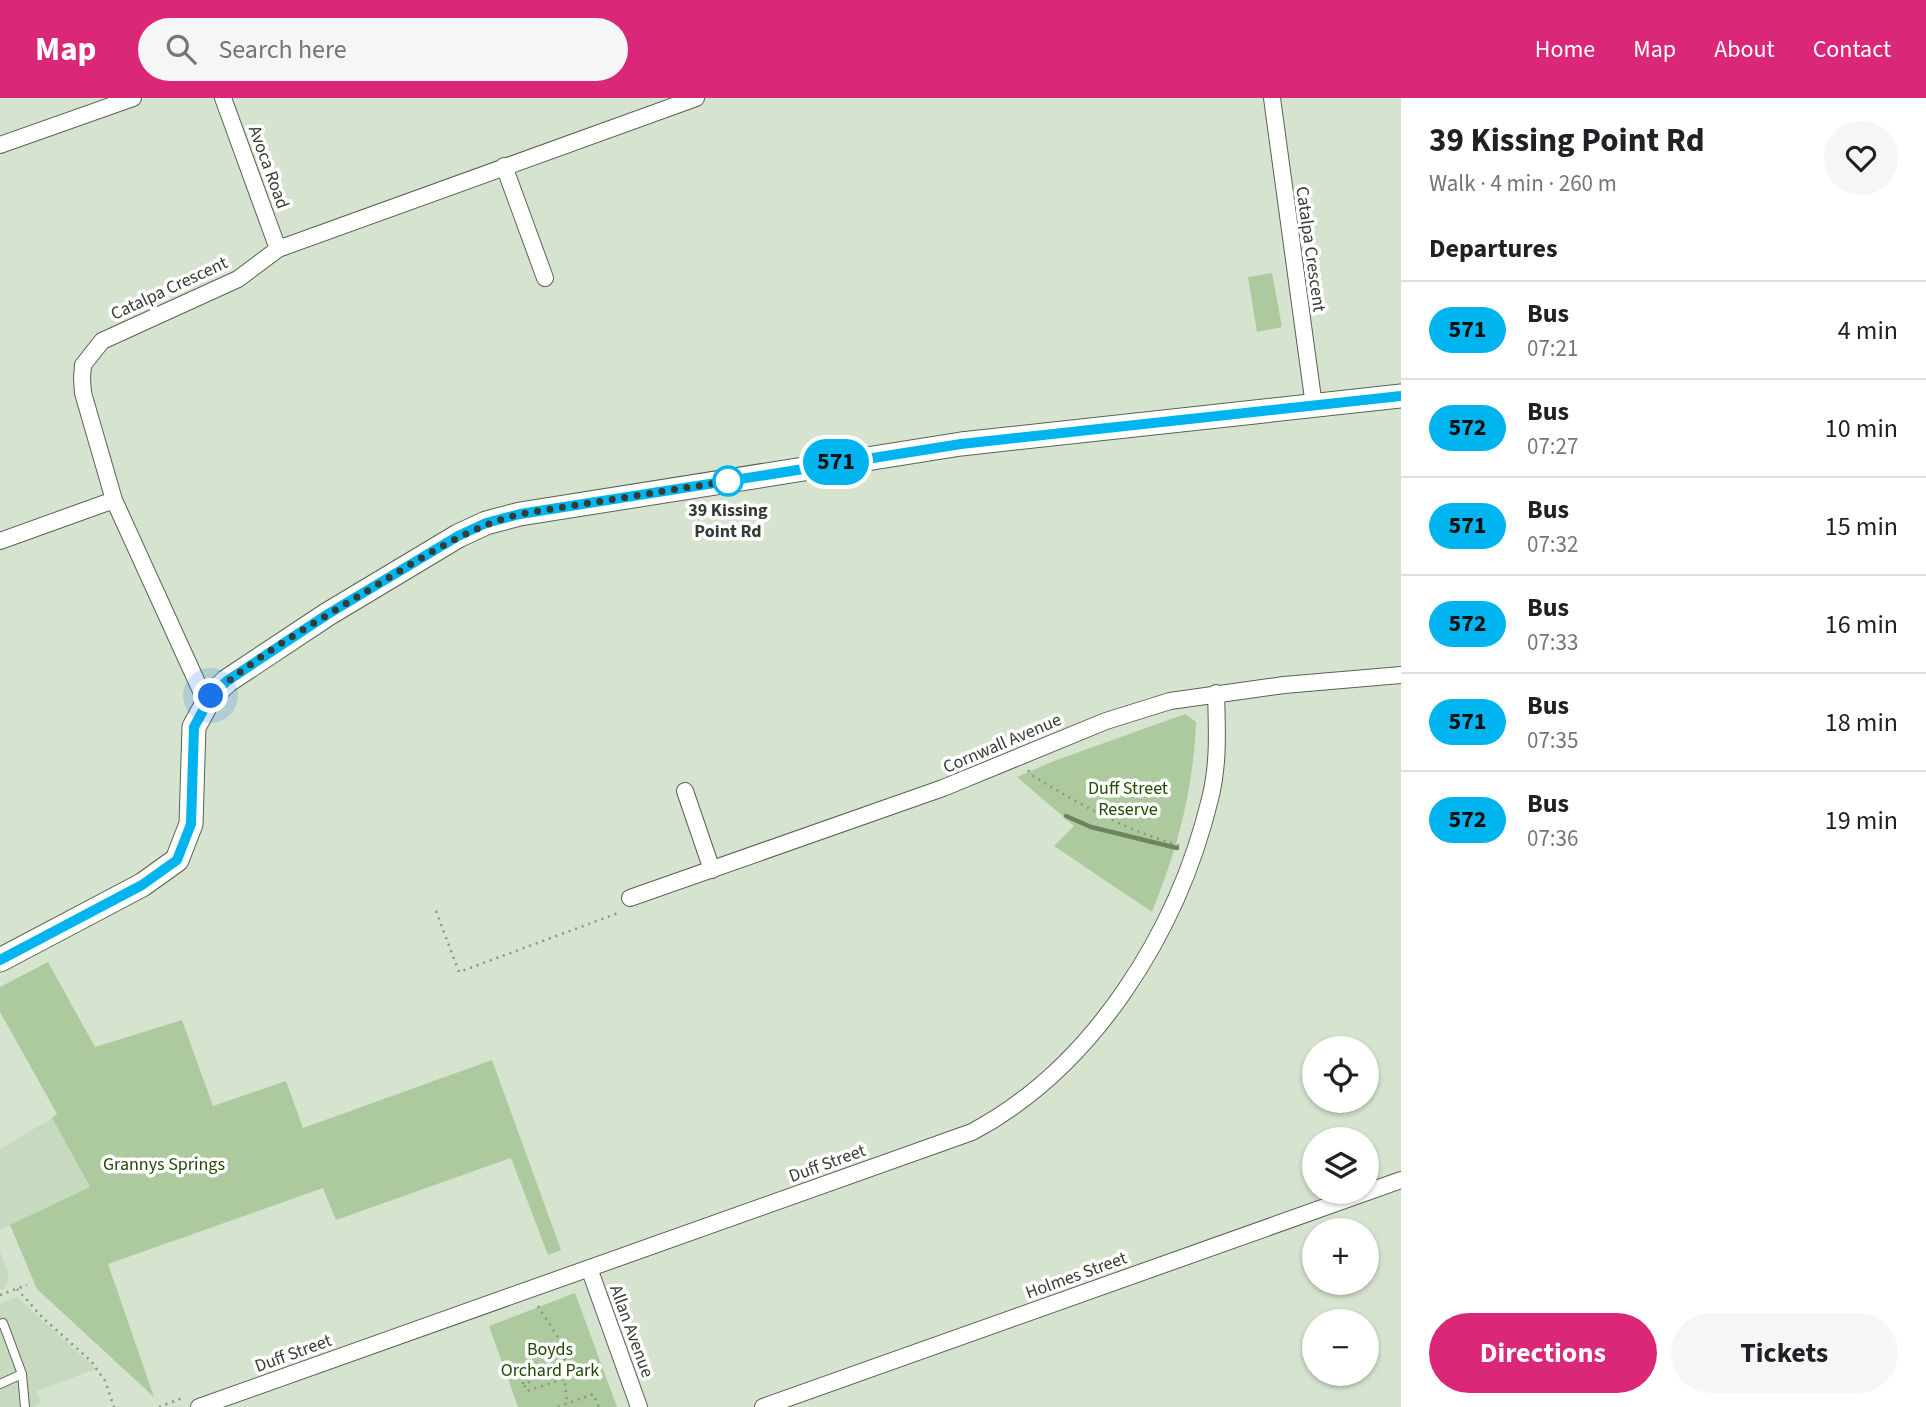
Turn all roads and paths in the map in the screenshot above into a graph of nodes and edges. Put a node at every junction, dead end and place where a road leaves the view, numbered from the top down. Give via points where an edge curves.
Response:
1 (133, 98) edge
2 (223, 98) edge
3 (695, 98) edge
4 (1272, 98) edge
5 (0, 145) edge
6 (504, 166) junction
7 (278, 249) junction
8 (545, 278) dead end
9 (1401, 396) edge
10 (1314, 406) junction
11 (114, 500) junction
12 (0, 541) edge
13 (1401, 675) edge
14 (1216, 693) junction
15 (206, 702) junction
16 (1017, 756) junction
17 (685, 791) dead end
18 (1181, 846) dead end
19 (712, 870) junction
20 (630, 898) joint
21 (436, 911) dead end
22 (0, 960) edge
23 (1401, 1180) edge
24 (589, 1268) junction
25 (27, 1285) dead end
26 (17, 1289) junction
27 (0, 1295) edge
28 (538, 1306) dead end
29 (0, 1324) edge
30 (561, 1342) junction
31 (570, 1350) dead end
32 (564, 1360) junction
33 (22, 1374) junction
34 (519, 1376) dead end
35 (566, 1378) junction
36 (0, 1384) edge
37 (524, 1385) junction
38 (567, 1404) junction
39 (25, 1407) edge
40 (114, 1407) edge
41 (199, 1407) edge
42 (558, 1407) edge
43 (599, 1407) edge
44 (639, 1407) edge
45 (763, 1407) edge

1 - 5 street
2 - 7 street, Avoca Road
3 - 6 street, Catalpa Crescent
4 - 10 street, Catalpa Crescent
6 - 7 street, Catalpa Crescent
6 - 8 street
7 - 11 street, Catalpa Crescent via 238,279 102,341 83,365 83,393
9 - 10 main road
10 - 15 main road via 961,444 509,517 458,536 328,614 227,681
11 - 12 street
11 - 15 street, Catalpa Crescent
13 - 14 street, Cornwall Avenue
14 - 16 street, Cornwall Avenue via 1170,701 1106,721
14 - 24 street, Duff Street via 1217,761 1211,799 1174,903 1117,1003 1031,1094 972,1132
15 - 22 main road via 194,727 191,824 177,860 142,885
16 - 18 path via 1033,776 1088,809 1134,832
16 - 19 street, Cornwall Avenue via 943,788
17 - 19 street
19 - 20 street, Cornwall Avenue
20 - 21 path via 628,909 459,972
23 - 45 street, Holmes Street
24 - 41 street, Duff Street
24 - 44 street, Allan Avenue
25 - 26 path
26 - 27 path
26 - 40 path via 91,1361 105,1381
28 - 30 path
29 - 33 lane via 4,1323
30 - 32 path
30 - 37 path via 551,1350 549,1371
31 - 32 path
32 - 35 path
33 - 36 lane
33 - 39 lane
34 - 37 path
35 - 37 path via 527,1391
35 - 38 path
38 - 42 path
38 - 43 path via 593,1394

